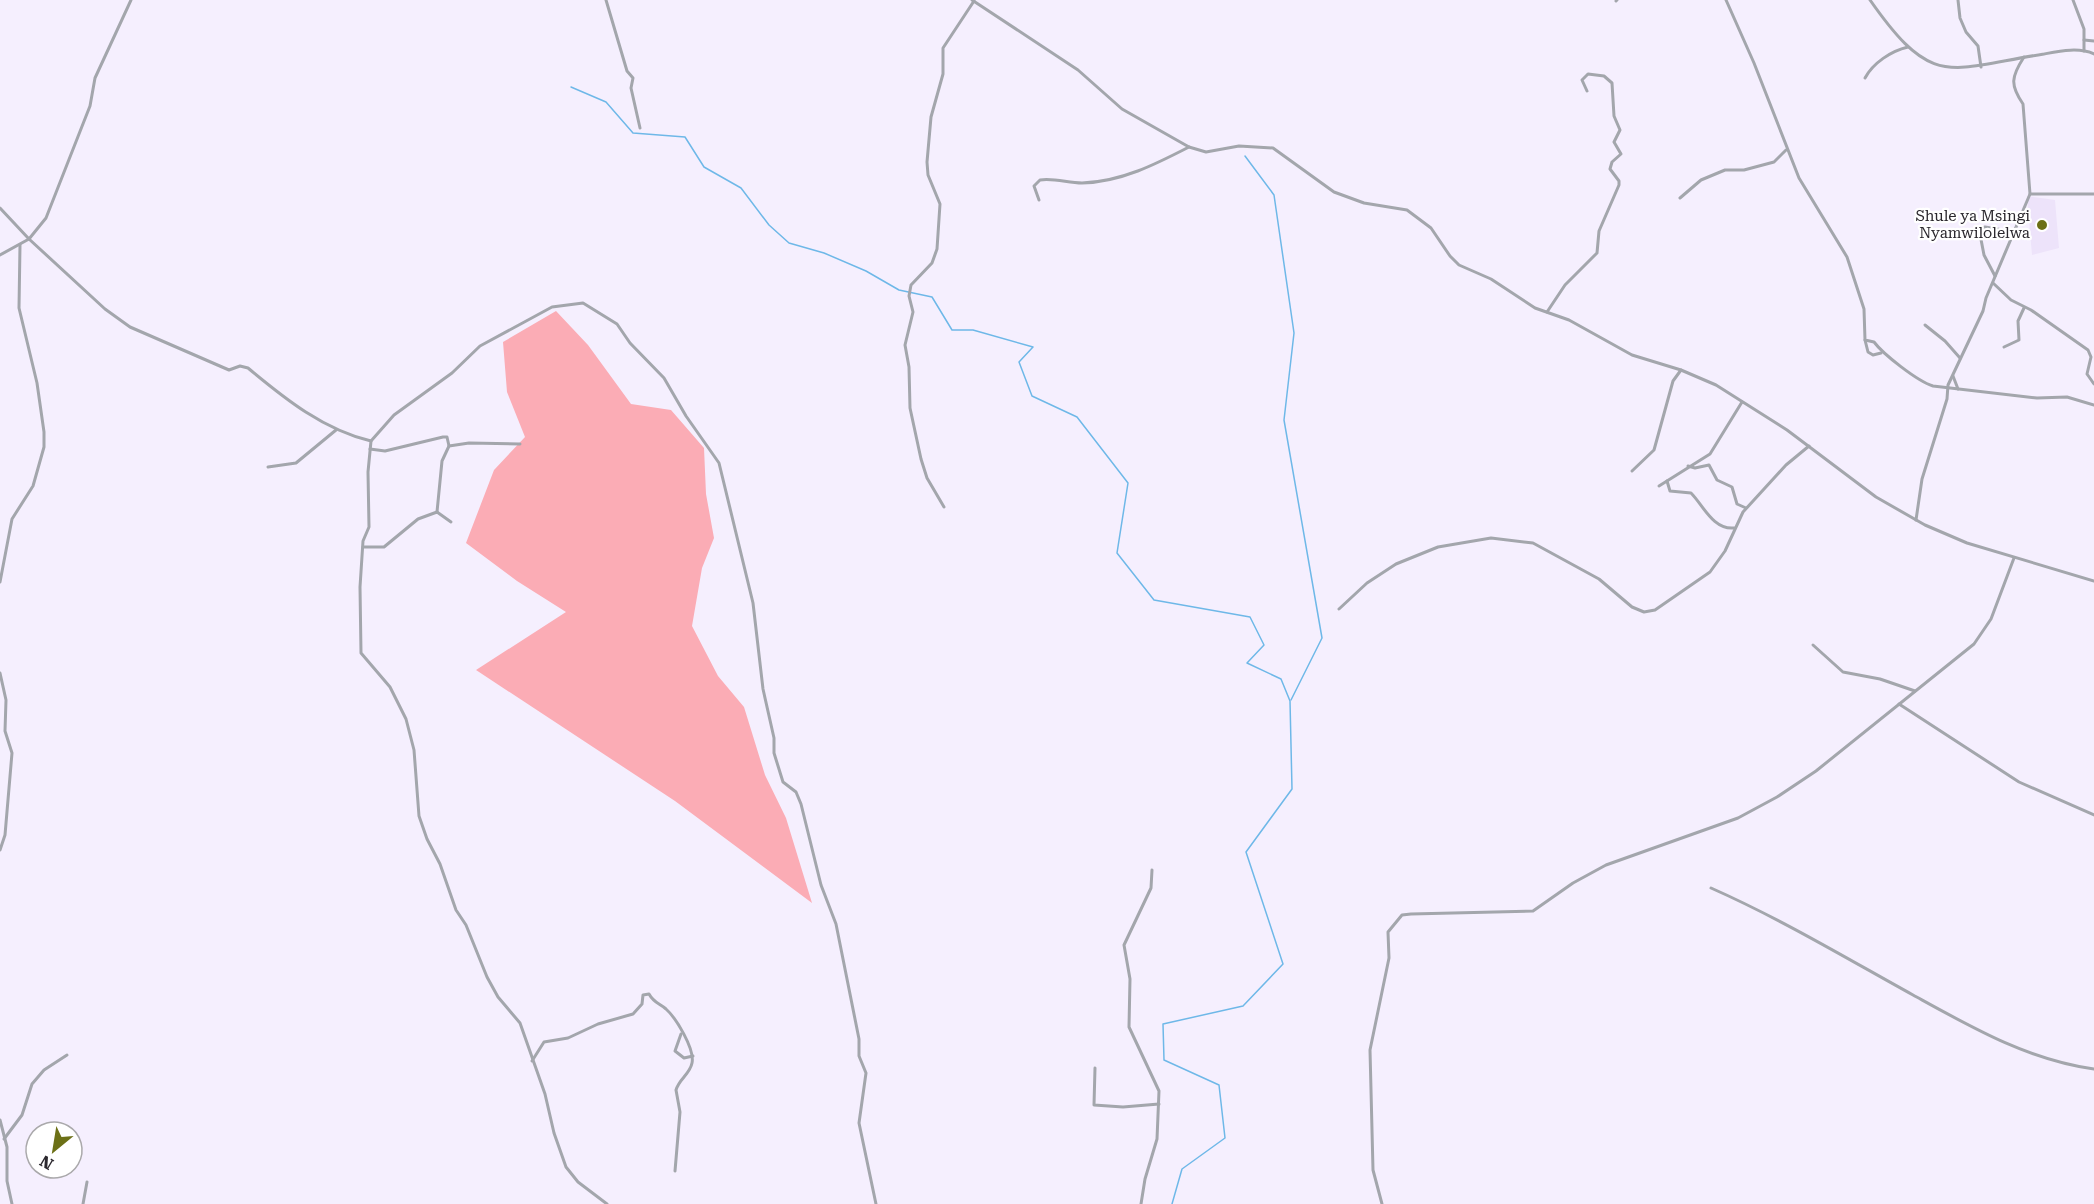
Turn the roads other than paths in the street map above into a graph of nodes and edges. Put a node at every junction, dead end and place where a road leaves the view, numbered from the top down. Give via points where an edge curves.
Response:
1 (131, 0) edge
2 (606, 0) edge
3 (1726, 0) edge
4 (1870, 0) edge
5 (1958, 0) edge
6 (2073, 0) edge
7 (973, 1) edge
8 (2084, 40) junction
9 (2094, 41) edge
10 (1908, 47) junction
11 (2084, 51) junction
12 (2094, 54) edge
13 (2024, 57) junction
14 (1981, 67) junction
15 (1865, 78) dead end
16 (1587, 91) dead end
17 (640, 128) dead end
18 (1189, 147) junction
19 (1786, 150) junction
20 (2030, 194) junction
21 (2094, 194) edge
22 (1680, 198) dead end
23 (1038, 200) dead end
24 (0, 208) edge
25 (2015, 232) junction
26 (29, 239) junction
27 (20, 244) junction
28 (0, 255) edge
29 (1995, 276) junction
30 (1993, 283) junction
31 (2024, 308) junction
32 (1547, 312) junction
33 (1925, 325) dead end
34 (1865, 340) junction
35 (2004, 347) dead end
36 (1881, 352) junction
37 (2092, 355) edge
38 (1960, 358) junction
39 (1681, 370) junction
40 (1953, 375) junction
41 (2094, 384) edge
42 (1947, 389) junction
43 (1958, 389) junction
44 (1743, 402) junction
45 (2094, 405) edge
46 (336, 430) junction
47 (371, 441) junction
48 (520, 444) dead end
49 (449, 446) junction
50 (1809, 446) junction
51 (370, 449) junction
52 (1688, 465) junction
53 (268, 467) dead end
54 (1632, 471) dead end
55 (1667, 481) junction
56 (1659, 486) dead end
57 (944, 507) dead end
58 (1746, 508) junction
59 (437, 512) junction
60 (1916, 520) junction
61 (451, 522) dead end
62 (1734, 528) junction
63 (363, 547) junction
64 (2014, 558) junction
65 (2094, 581) edge
66 (0, 582) edge
67 (1339, 609) dead end
68 (1813, 645) dead end
69 (0, 673) edge
70 (1915, 691) junction
71 (1899, 704) junction
72 (2094, 815) edge
73 (0, 850) edge
74 (1152, 870) dead end
75 (1711, 888) dead end
76 (681, 1033) junction
77 (67, 1055) dead end
78 (693, 1056) junction
79 (532, 1061) junction
80 (1095, 1068) dead end
81 (2094, 1069) edge
82 (1159, 1104) junction
83 (0, 1120) edge
84 (4, 1139) junction
85 (675, 1171) dead end
86 (87, 1182) dead end
87 (12, 1204) edge
88 (83, 1204) edge
89 (608, 1204) edge
90 (876, 1204) edge
91 (1141, 1204) edge
92 (1382, 1204) edge

1 - 26 street via 95,78 90,106 46,218
2 - 17 street via 627,71 633,78
3 - 19 street
4 - 10 street
5 - 14 street via 1966,32 1978,46
6 - 8 street via 2082,20
7 - 18 street via 1078,70 1122,109
7 - 57 street via 943,48 943,74 931,117 927,162 940,204 937,249 932,263 911,285 913,312 905,345 910,408 921,459
8 - 9 street
8 - 11 street
10 - 14 street via 1927,62 1944,68
10 - 15 street via 1873,66
11 - 12 street
11 - 13 street
13 - 14 street
13 - 20 street via 2013,77 2016,96 2023,104
16 - 32 street via 1582,80 1588,74 1604,76 1612,83 1614,116 1620,130 1614,142 1621,155 1610,169 1620,185 1599,231 1596,256 1565,285
18 - 23 street via 1140,171 1108,179 1083,183 1040,180 1034,186
18 - 32 street via 1206,152 1239,146 1273,148 1334,192 1414,214 1431,228 1454,261
19 - 22 street via 1774,162 1744,170 1725,170 1701,180
19 - 34 street via 1847,256 1864,309
20 - 21 street
20 - 25 street
24 - 26 street
25 - 29 street
25 - 29 street via 1979,229 1984,255
26 - 27 street
26 - 46 street via 130,327 230,370 248,368 305,412
27 - 28 street
27 - 66 street via 19,308 37,383 44,447 33,486 12,519
29 - 30 street
30 - 31 street
30 - 38 street
31 - 35 street via 2018,321 2019,340
31 - 37 street via 2060,329
32 - 39 street via 1632,355
33 - 38 street
34 - 36 street via 1874,342
34 - 36 street via 1868,352
36 - 42 street via 1923,382
37 - 41 street via 2087,374
38 - 40 street
39 - 44 street
39 - 54 street via 1673,381 1654,450
40 - 42 street
40 - 43 street
42 - 43 street
42 - 60 street via 1922,479
43 - 45 street via 2037,398 2061,396
44 - 50 street
44 - 52 street via 1710,454
46 - 47 street
46 - 53 street via 296,463
47 - 51 street
47 - 90 street via 394,415 480,346 563,304 583,303 617,324 664,378 723,474 753,603 774,753 783,782 796,792 801,804 836,924 859,1056 866,1073 859,1123
48 - 49 street
49 - 51 street via 447,437 443,437 385,451
49 - 59 street via 442,461
50 - 58 street
50 - 60 street via 1868,491
51 - 63 street via 369,527
52 - 55 street
52 - 58 street via 1709,465 1717,480 1732,487 1737,504
55 - 56 street
55 - 62 street via 1670,491 1691,494 1704,512 1725,528
58 - 62 street
59 - 61 street
59 - 63 street via 418,519 384,547
60 - 64 street via 1967,543
62 - 67 street via 1725,552 1710,572 1655,610 1644,612 1632,607 1599,579 1533,543 1491,538 1438,547 1396,564 1366,583
63 - 79 street via 361,653 390,687 406,719 415,756 419,816 427,839 484,971 498,997 520,1023
64 - 65 street
64 - 70 street via 1983,632 1964,653
68 - 70 street via 1844,672
69 - 73 street via 6,700 5,730 12,753 5,835
70 - 71 street
71 - 72 street via 2019,782
71 - 92 street via 1777,797 1719,825 1606,865 1573,882 1533,911 1411,914 1398,919 1388,932 1389,957 1369,1065 1373,1170
74 - 82 street via 1150,888 1124,945 1130,979 1129,1027 1157,1084
75 - 81 street via 1796,928 1998,1040 2037,1057
76 - 78 street
76 - 78 street via 675,1051 684,1058
76 - 79 street via 668,1012 645,993 633,1014 568,1038 544,1042
77 - 84 street via 44,1070 32,1084 22,1115
78 - 85 street via 688,1074 676,1090 680,1112
79 - 89 street via 566,1167 578,1182
80 - 82 street via 1094,1105
82 - 91 street via 1156,1148 1144,1179
83 - 84 street
84 - 87 street
86 - 88 street

